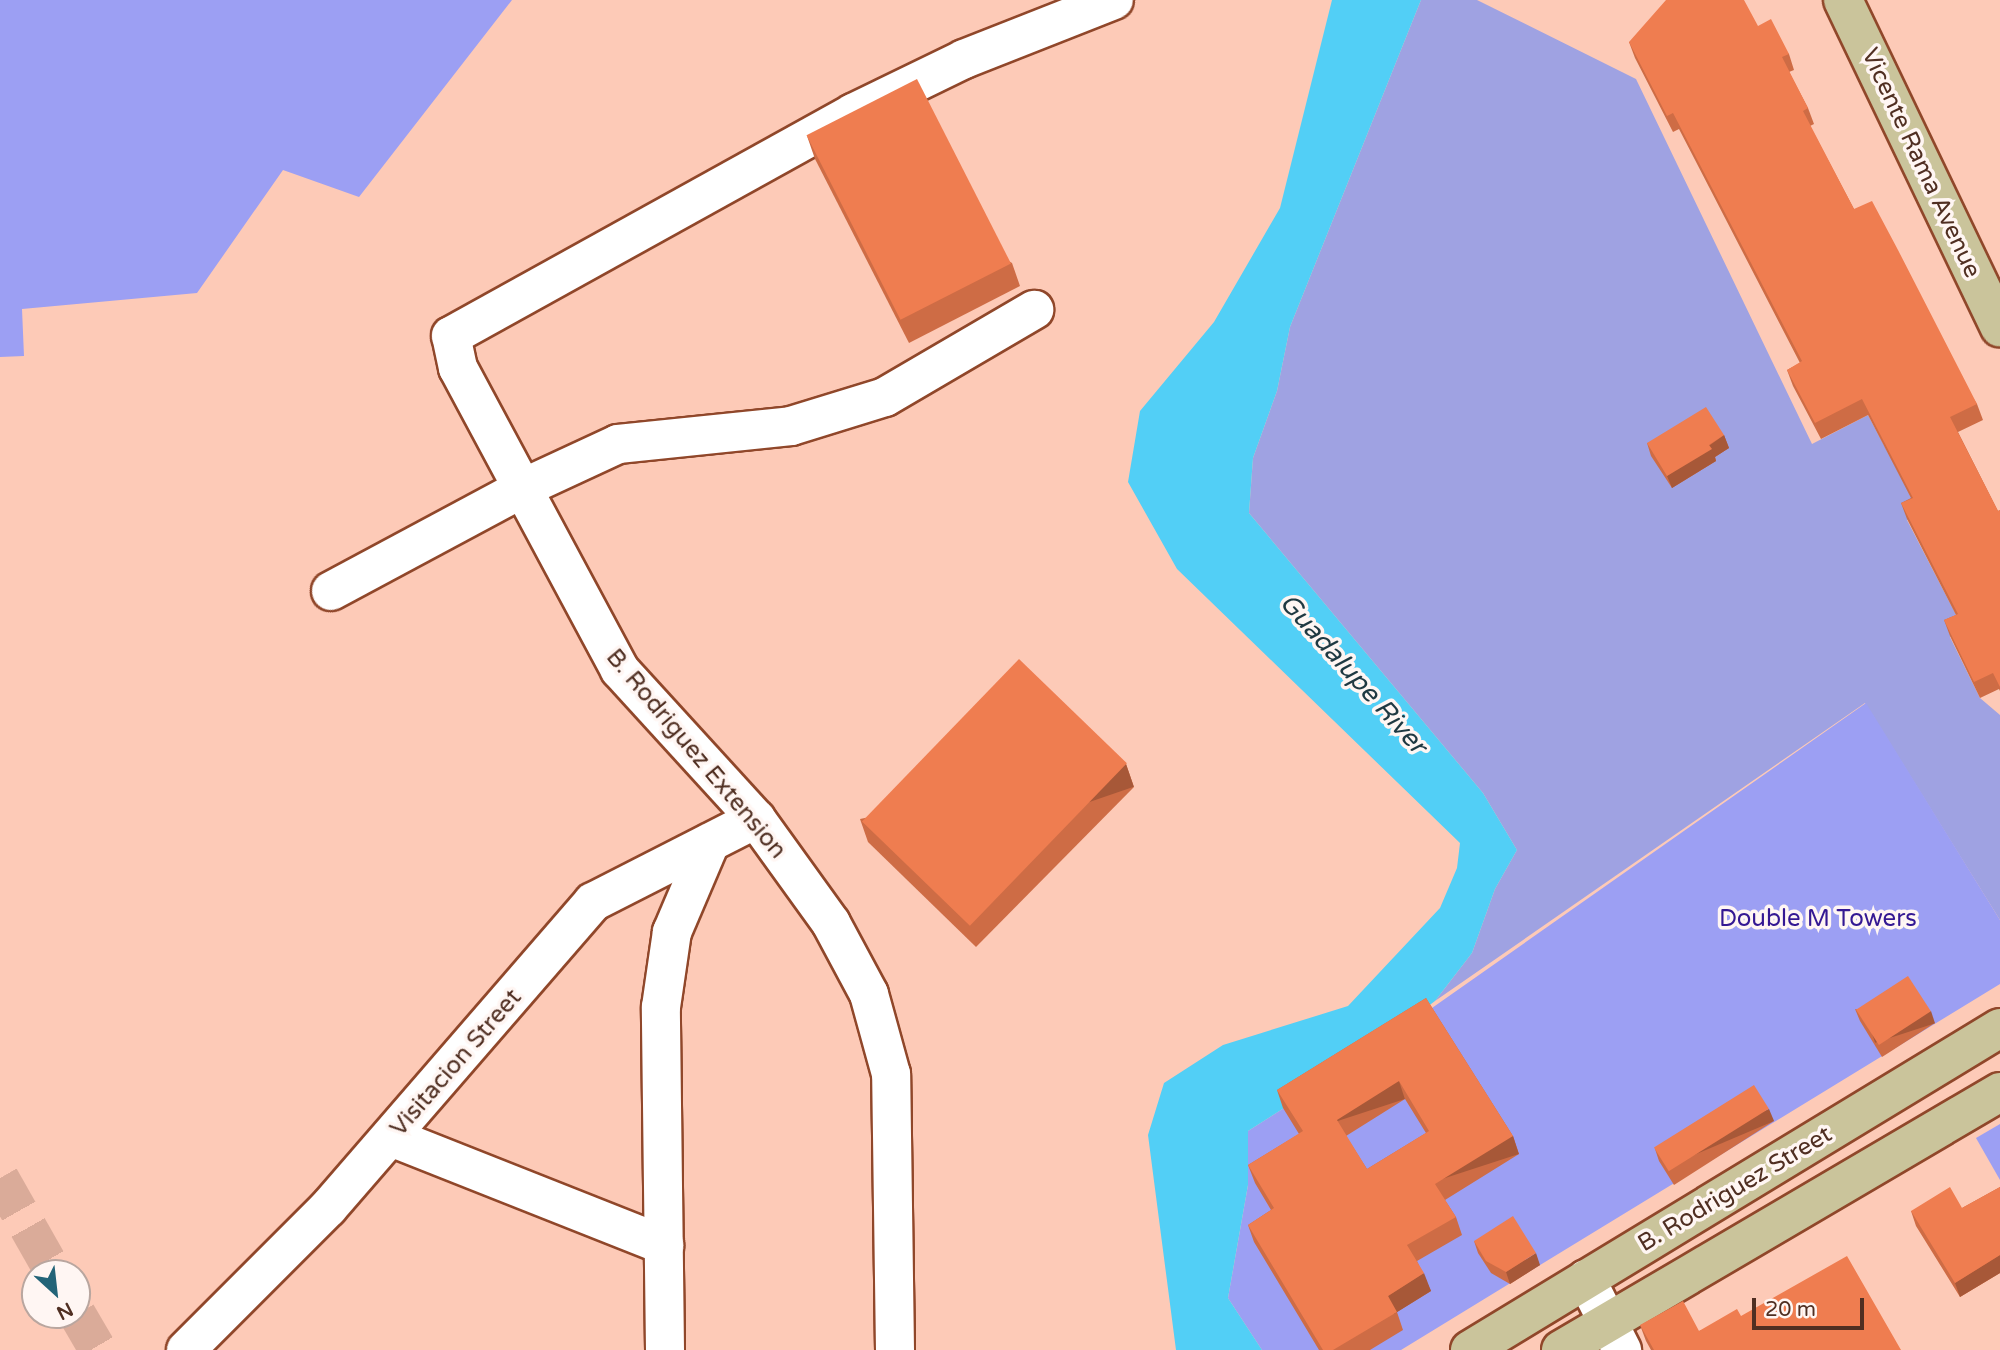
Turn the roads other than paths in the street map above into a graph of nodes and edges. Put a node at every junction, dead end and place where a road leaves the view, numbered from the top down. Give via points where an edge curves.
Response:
1 (1114, 0) edge
2 (1843, 0) edge
3 (1995, 302) edge
4 (1034, 310) dead end
5 (521, 489) junction
6 (331, 591) dead end
7 (756, 819) junction
8 (710, 843) junction
9 (2000, 1027) edge
10 (2000, 1092) edge
11 (391, 1137) junction
12 (664, 1245) junction
13 (1586, 1279) junction
14 (1615, 1336) edge
15 (186, 1350) edge
16 (666, 1350) edge
17 (895, 1350) edge
18 (1470, 1350) edge
19 (1561, 1350) edge

1 - 5 street, B. Rodriguez Extension via 964,59 853,113 451,336 458,368
2 - 3 main road, Vicente Rama Avenue
4 - 5 street via 885,397 791,426 618,444
5 - 6 street
5 - 7 street, B. Rodriguez Extension via 620,670
7 - 8 street, Visitacion Street
7 - 17 street, B. Rodriguez Extension via 831,923 869,994 891,1074
8 - 11 street, Visitacion Street via 593,902
8 - 12 street via 672,932 661,1007
9 - 13 main road, B. Rodriguez Street
10 - 14 main road, B. Rodriguez Street
11 - 12 street
11 - 15 street, Visitacion Street via 328,1208
12 - 16 street
13 - 14 street
13 - 18 main road, B. Rodriguez Street
14 - 19 main road, B. Rodriguez Street

